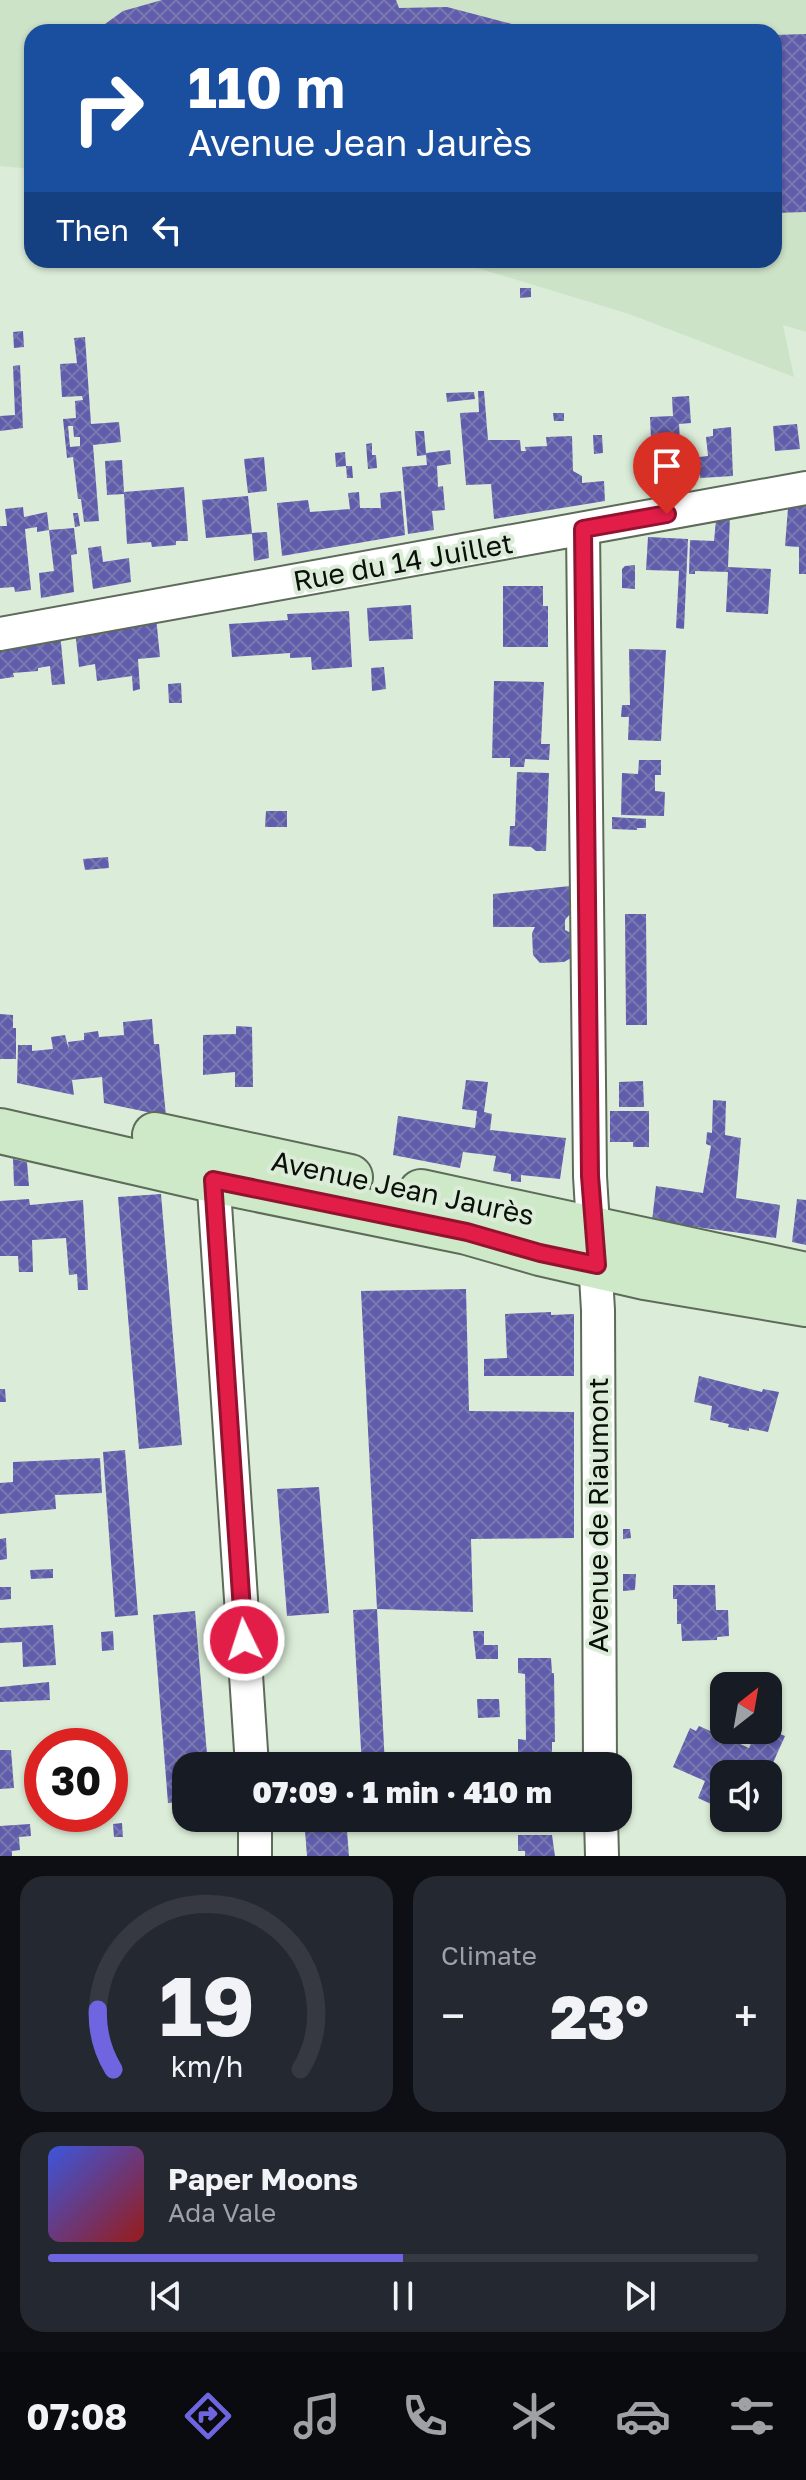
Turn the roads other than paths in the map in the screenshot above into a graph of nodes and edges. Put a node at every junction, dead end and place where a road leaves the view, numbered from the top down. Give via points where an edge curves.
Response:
1 (806, 488) edge
2 (583, 529) junction
3 (0, 634) edge
4 (0, 1103) edge
5 (0, 1131) edge
6 (212, 1164) junction
7 (596, 1246) junction
8 (806, 1275) edge
9 (806, 1304) edge
10 (251, 1752) edge
11 (600, 1752) edge
12 (255, 1832) edge
13 (601, 1832) edge
14 (255, 1856) edge
15 (602, 1856) edge

1 - 2 street, Rue du 14 Juillet
2 - 3 street, Rue du 14 Juillet
2 - 7 street, Avenue de Riaumont via 590,1176
4 - 6 main road, Avenue Jean Jaurès
5 - 6 main road, Avenue Jean Jaurès
6 - 7 main road, Avenue Jean Jaurès
6 - 10 street
7 - 8 main road, Avenue Jean Jaurès
7 - 9 main road, Avenue Jean Jaurès via 645,1277
7 - 11 street, Avenue de Riaumont
12 - 14 street
13 - 15 street

